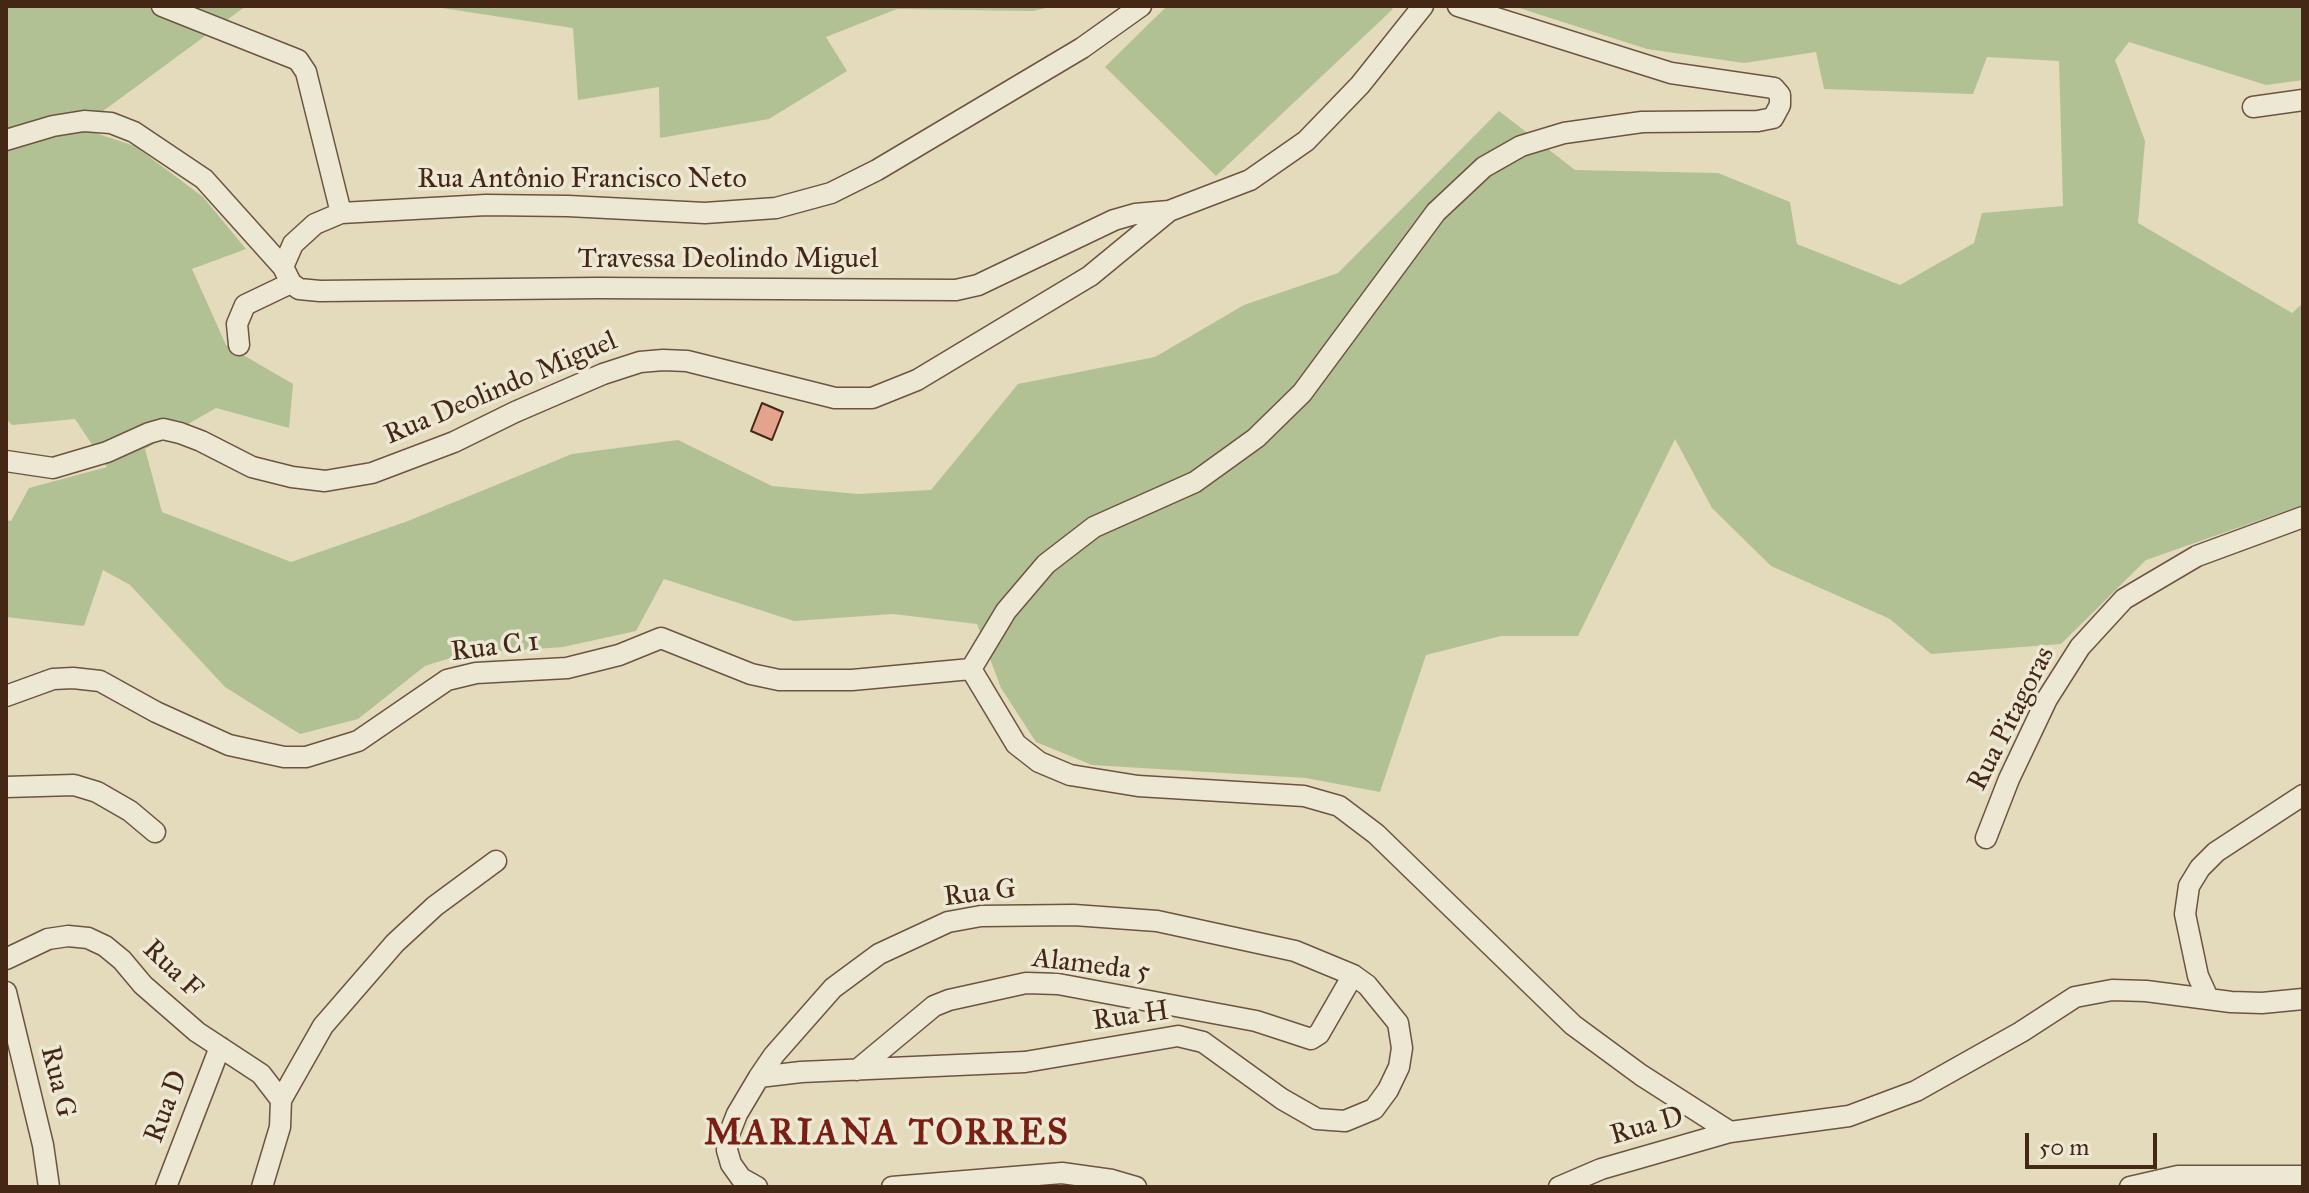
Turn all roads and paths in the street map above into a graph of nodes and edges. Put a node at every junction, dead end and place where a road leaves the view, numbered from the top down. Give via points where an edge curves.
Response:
1 (162, 6) edge
2 (1141, 6) edge
3 (1423, 6) edge
4 (1458, 6) edge
5 (2303, 100) edge
6 (2253, 107) dead end
7 (6, 140) edge
8 (1169, 211) junction
9 (341, 213) junction
10 (287, 275) junction
11 (239, 345) dead end
12 (6, 461) edge
13 (2303, 517) edge
14 (971, 669) junction
15 (6, 696) edge
16 (6, 787) edge
17 (2303, 795) edge
18 (155, 832) dead end
19 (1986, 838) dead end
20 (496, 861) dead end
21 (6, 959) edge
22 (1353, 975) junction
23 (6, 992) edge
24 (2208, 998) junction
25 (2303, 999) edge
26 (220, 1047) junction
27 (857, 1070) junction
28 (759, 1077) junction
29 (281, 1100) junction
30 (1730, 1132) junction
31 (2303, 1176) edge
32 (49, 1187) edge
33 (166, 1187) edge
34 (262, 1187) edge
35 (757, 1187) edge
36 (892, 1187) edge
37 (1136, 1187) edge
38 (1559, 1187) edge
39 (2130, 1187) edge

1 - 9 street via 298,60 306,72
2 - 9 street, Rua Antônio Francisco Neto via 1082,48 877,170 831,193 776,208 705,213 486,205
3 - 8 street, Rua Deolindo Miguel via 1360,85 1306,141 1250,180
4 - 14 street via 1671,73 1774,88 1780,105 1773,118 1745,122 1642,122 1564,133 1521,146 1484,167 1436,212 1302,393 1256,438 1195,482 1094,527 1046,564 1006,611
5 - 6 street
7 - 10 street via 84,121 134,132 204,179
8 - 10 street, Travessa Deolindo Miguel via 1114,220 978,285 956,290 320,291 299,289
8 - 12 street, Rua Deolindo Miguel via 1090,276 917,380 872,398 835,398 687,361 663,360 603,374 372,473 325,481 252,467 163,429 53,468
9 - 10 street, Rua Antônio Francisco Neto via 315,224 293,244
10 - 11 street via 245,305 237,324
13 - 19 street, Rua Pitagoras via 2197,556 2124,599 2080,647 2047,699
14 - 15 street, Rua C 1 via 852,680 779,680 661,638 567,668 476,673 447,680 358,741 306,757 229,745 100,681 53,679
14 - 30 street via 1016,744 1039,762 1070,775 1138,786 1304,796 1339,806 1376,834 1573,1025
16 - 18 street via 74,785 130,811
17 - 24 street via 2216,852 2189,886 2185,914
20 - 29 street via 395,943 323,1026
21 - 26 street, Rua F via 48,939 88,938 122,960 169,1008
22 - 27 street, Alameda 5 via 1311,1039 1256,1021 1058,984 1026,983 934,1006
22 - 27 street, Rua H via 1382,1000 1398,1023 1402,1048 1399,1067 1374,1109 1345,1121 1317,1119 1203,1042 1178,1036 1025,1062
22 - 28 street, Rua G via 1295,951 1157,921 981,916 948,922 879,954 833,988
23 - 32 street, Rua G
24 - 25 street, Rua D via 2262,1003
24 - 30 street, Rua D via 2112,990 2075,997 1916,1091 1849,1116
26 - 29 street, Rua F via 261,1074
26 - 33 street, Rua D
27 - 28 street, Rua H
28 - 35 street, Rua G via 737,1114 727,1150 741,1178
29 - 34 street via 280,1127
30 - 38 street, Rua D via 1601,1169
31 - 39 street via 2178,1176
36 - 37 street via 1062,1173

